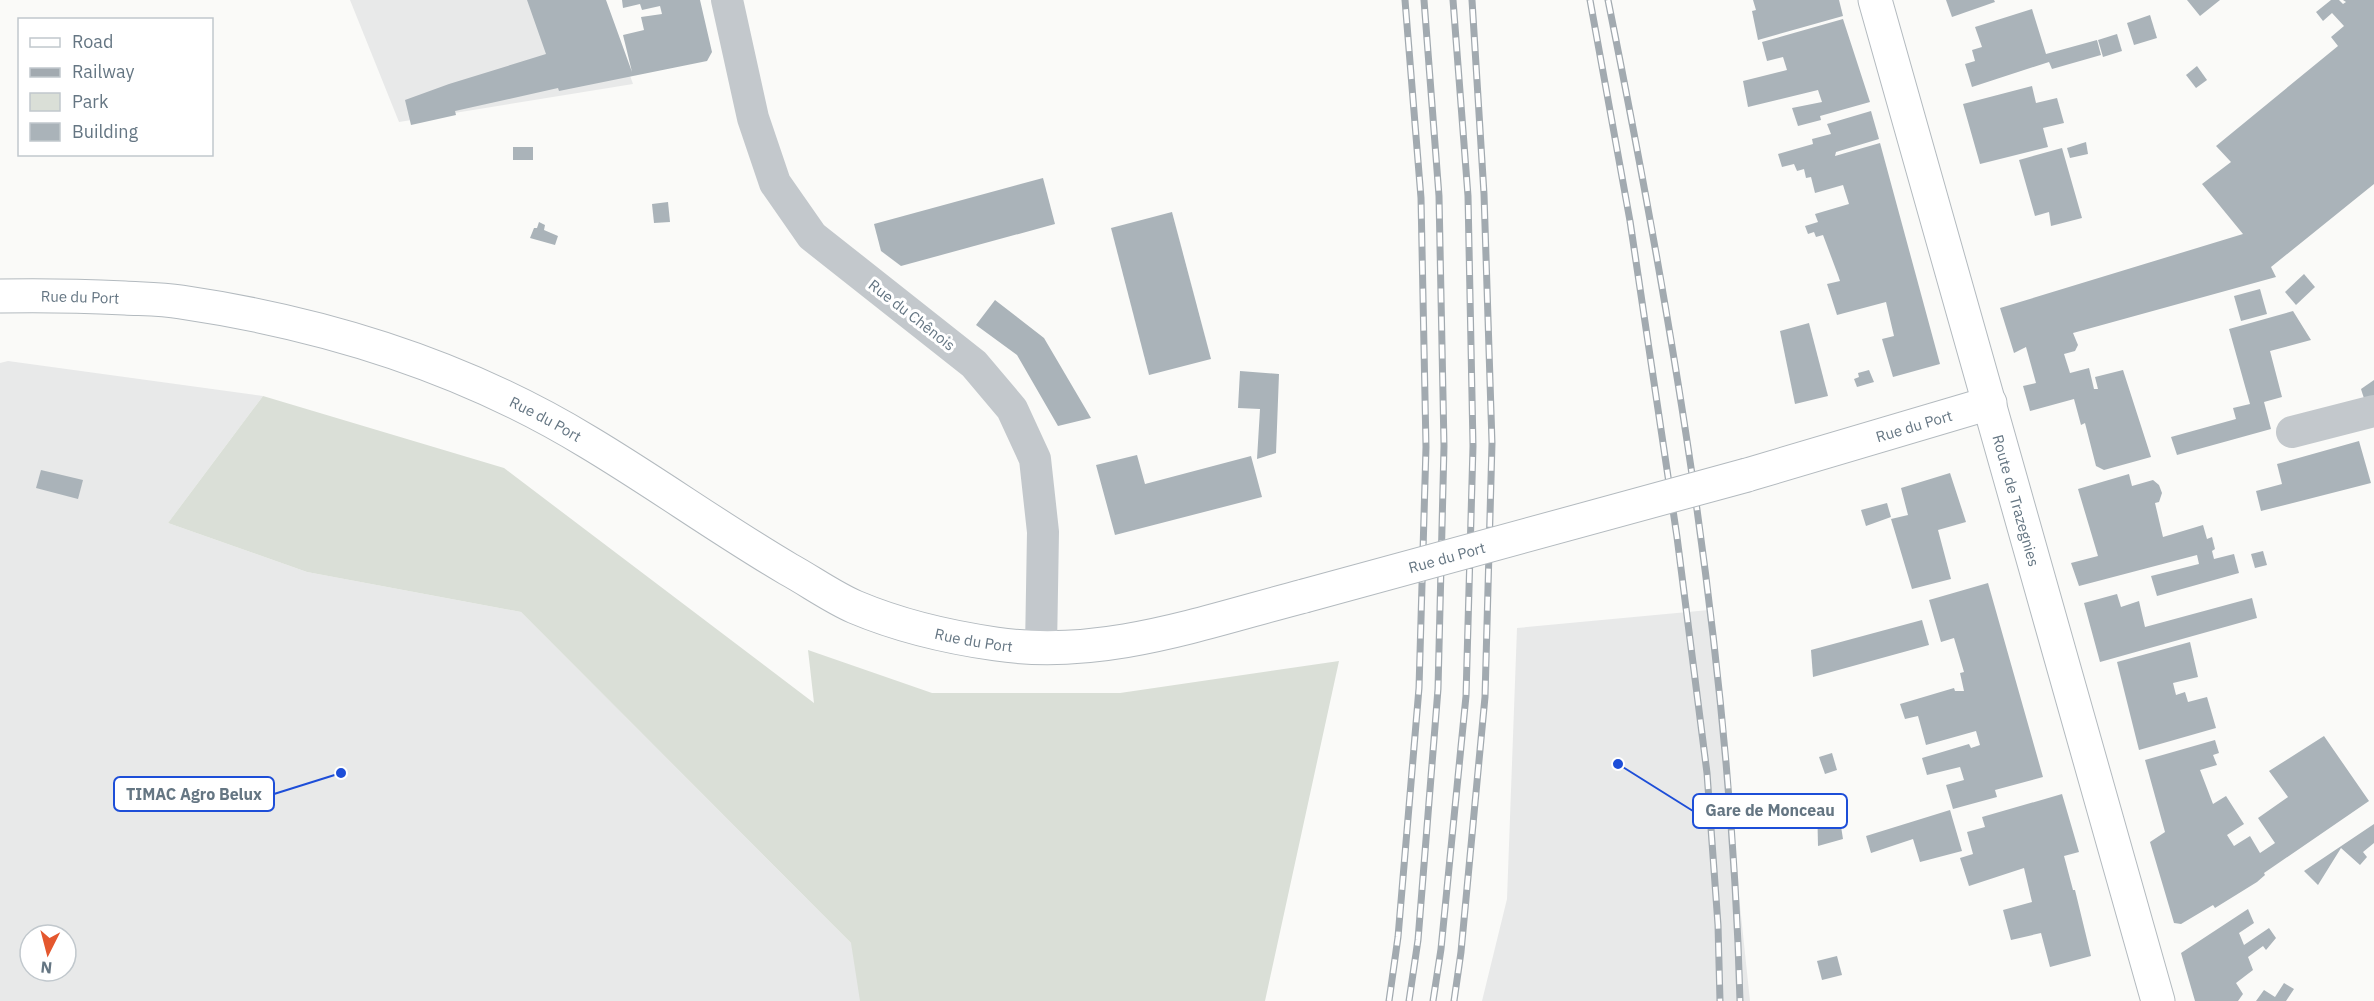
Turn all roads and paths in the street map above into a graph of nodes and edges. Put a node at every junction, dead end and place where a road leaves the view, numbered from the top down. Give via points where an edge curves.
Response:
1 (727, 0) edge
2 (1875, 0) edge
3 (0, 296) edge
4 (1990, 403) junction
5 (2374, 411) edge
6 (2292, 432) dead end
7 (1041, 648) junction
8 (2158, 1001) edge

1 - 7 street, Rue du Chênois via 753,118 775,183 812,236 974,364 1012,409 1035,459 1043,532
2 - 4 main road, Route de Trazegnies
3 - 7 main road, Rue du Port via 57,294 179,301 302,325 405,356 507,397 587,441 761,553 851,605 904,626 952,637
4 - 7 main road, Rue du Port, bridge via 1747,475 1136,640
4 - 8 main road, Route de Trazegnies
5 - 6 street

